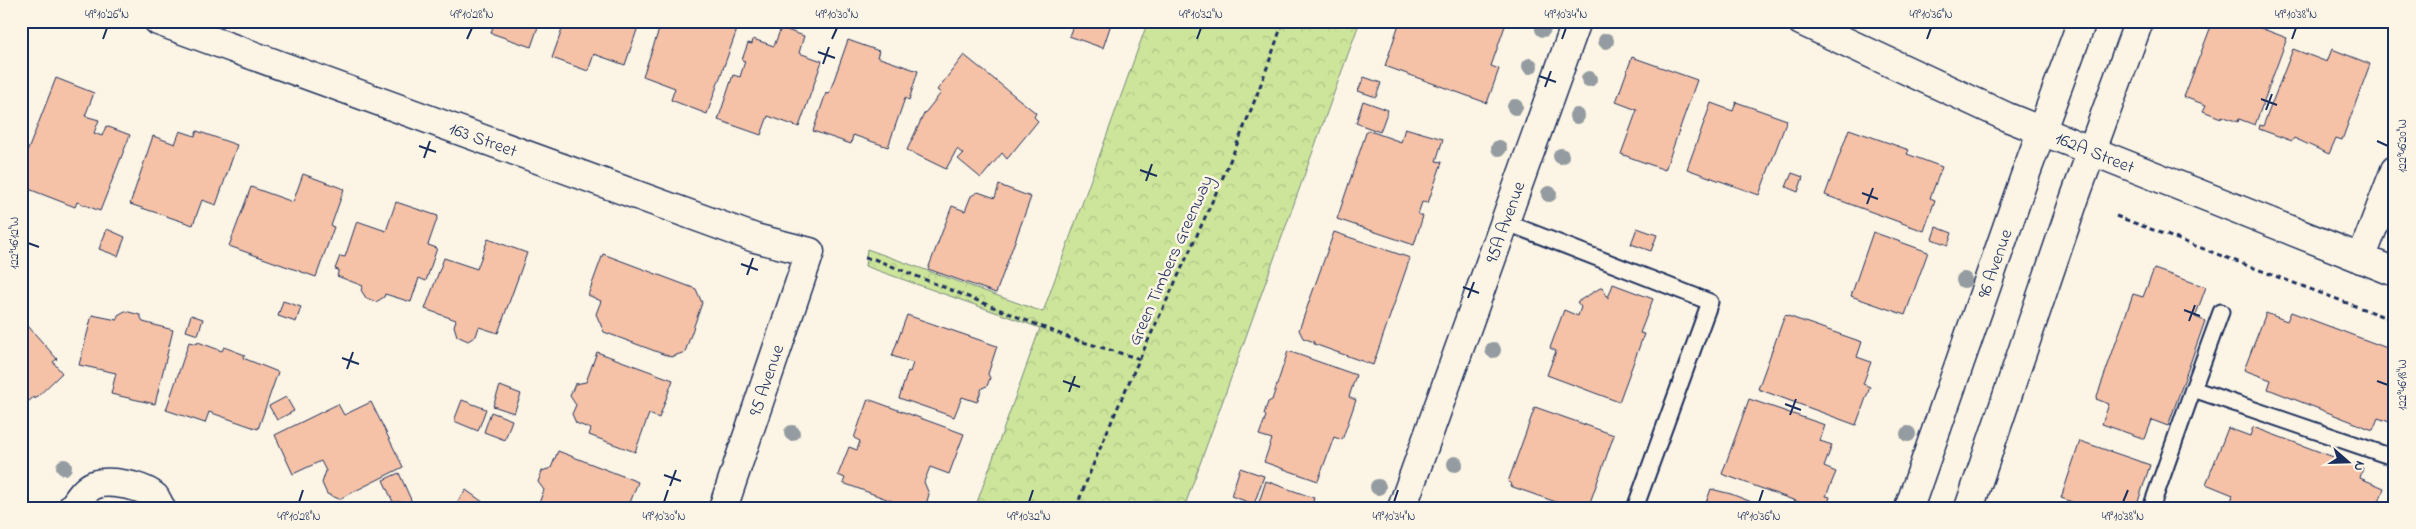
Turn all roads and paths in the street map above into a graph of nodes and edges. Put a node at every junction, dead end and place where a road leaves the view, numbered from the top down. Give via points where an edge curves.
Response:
1 (158, 21) edge
2 (1283, 21) edge
3 (1577, 21) edge
4 (1801, 21) edge
5 (2082, 21) edge
6 (2139, 21) edge
7 (2042, 131) junction
8 (2093, 152) junction
9 (2395, 170) edge
10 (2116, 216) dead end
11 (1505, 222) junction
12 (810, 252) joint
13 (865, 258) dead end
14 (2362, 258) junction
15 (2395, 272) edge
16 (2220, 312) dead end
17 (2395, 321) edge
18 (1140, 359) junction
19 (2193, 389) junction
20 (2395, 458) edge
21 (72, 508) edge
22 (161, 508) edge
23 (723, 508) edge
24 (1076, 508) edge
25 (1402, 508) edge
26 (1635, 508) edge
27 (1909, 508) edge
28 (1969, 508) edge
29 (2151, 508) edge

1 - 12 street, 163 Street via 755,238
2 - 18 path, Green Timbers Greenway via 1252,111
3 - 11 street, 95A Avenue
4 - 7 street, 162A Street
5 - 7 street, 96 Avenue
6 - 8 street
7 - 8 street, 162A Street
7 - 27 street, 96 Avenue
8 - 14 street, 162A Street
8 - 28 street
9 - 14 street
10 - 17 path
11 - 25 street, 95A Avenue
11 - 26 lane via 1710,302
12 - 23 street, 95 Avenue
13 - 18 path via 1070,338
14 - 15 street, 162A Street
16 - 19 lane
18 - 24 path, Green Timbers Greenway via 1099,446
19 - 20 lane
19 - 29 lane
21 - 22 street via 94,485 112,482 132,486 154,497

